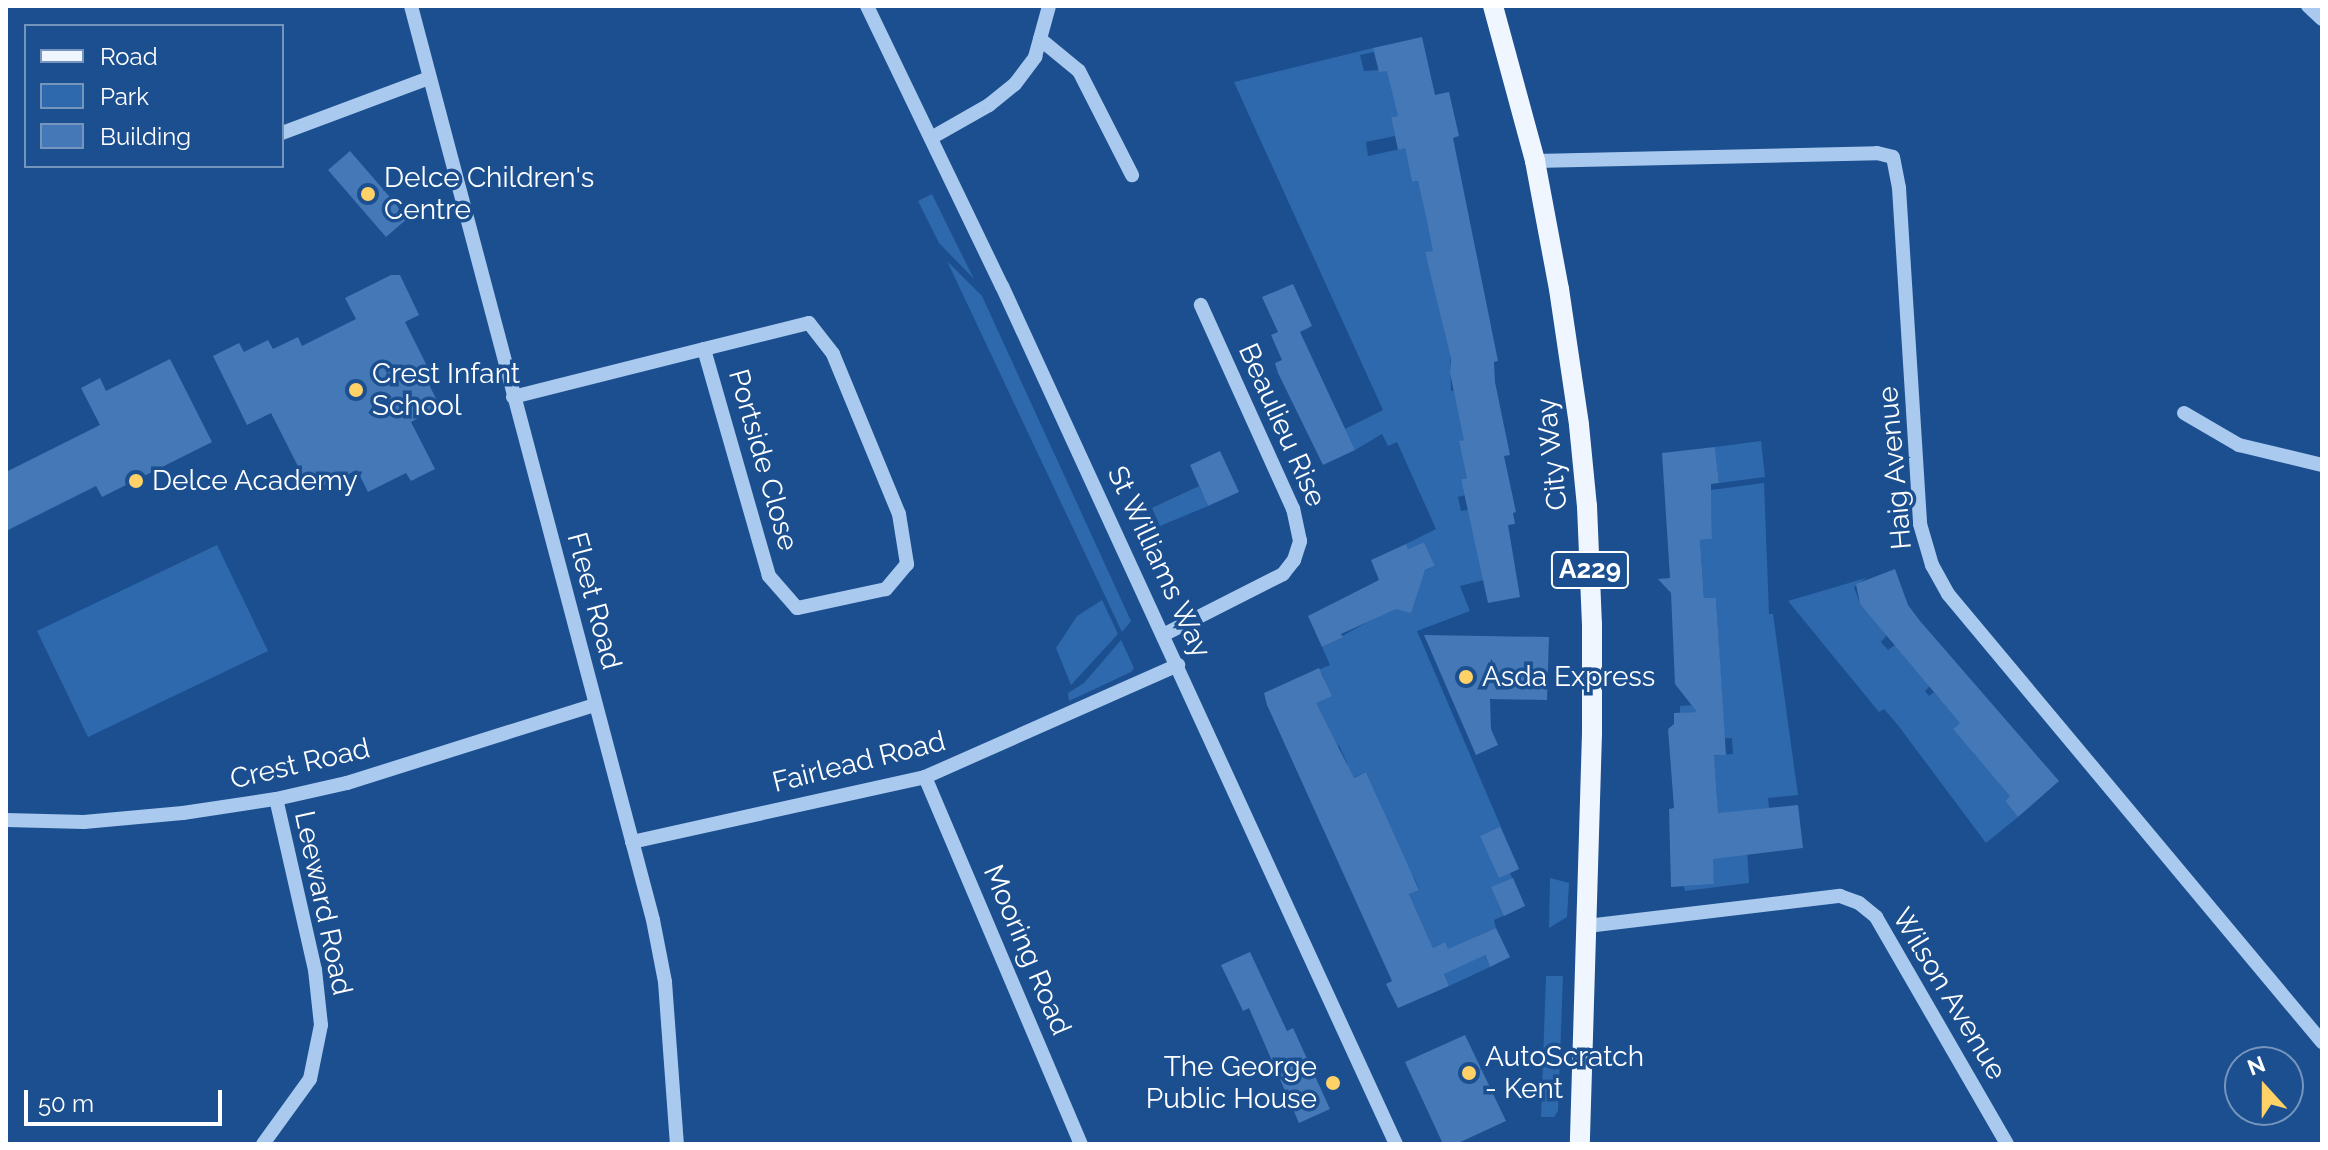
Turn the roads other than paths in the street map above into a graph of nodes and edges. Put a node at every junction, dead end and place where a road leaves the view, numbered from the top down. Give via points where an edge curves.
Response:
1 (411, 6) edge
2 (867, 6) edge
3 (1049, 6) edge
4 (1493, 6) edge
5 (2308, 6) edge
6 (2322, 19) edge
7 (1040, 39) junction
8 (429, 78) junction
9 (284, 132) edge
10 (931, 138) junction
11 (1535, 161) junction
12 (1132, 175) dead end
13 (1201, 305) dead end
14 (704, 349) junction
15 (513, 397) junction
16 (2184, 413) dead end
17 (2322, 465) edge
18 (1163, 635) junction
19 (1178, 665) junction
20 (595, 705) junction
21 (925, 777) junction
22 (276, 799) junction
23 (6, 820) edge
24 (632, 842) junction
25 (1587, 926) junction
26 (2322, 1042) edge
27 (263, 1144) edge
28 (677, 1144) edge
29 (1081, 1144) edge
30 (1396, 1144) edge
31 (1580, 1144) edge
32 (2007, 1144) edge

1 - 8 street, Fleet Road
2 - 10 street, St Williams Way
3 - 7 street
4 - 11 main road, City Way / A229
5 - 6 street
7 - 10 street via 1031,64 1007,92
7 - 12 street via 1079,71
8 - 9 street
8 - 15 street, Fleet Road
10 - 18 street, St Williams Way
11 - 25 main road, City Way / A229 via 1566,330 1587,506 1592,624
11 - 26 street, Haig Avenue via 1868,153 1893,157 1920,524 1932,565 1948,594
13 - 18 street, Beaulieu Rise via 1289,500 1300,541 1283,574
14 - 14 street, Portside Close via 809,323 833,354 899,514 907,564 886,589 797,608 769,576
14 - 15 street, Portside Close
15 - 20 street, Fleet Road
16 - 17 street via 2239,445
18 - 19 street, St Williams Way
19 - 21 street, Fairlead Road
19 - 30 street, St Williams Way
20 - 22 street, Crest Road via 347,783
20 - 24 street, Fleet Road
21 - 24 street, Fairlead Road
21 - 29 street, Mooring Road
22 - 23 street, Crest Road via 84,822
22 - 27 street, Leeward Road via 315,970 321,1025 310,1079
24 - 28 street, Fleet Road via 665,982
25 - 31 main road, City Way / A229
25 - 32 street, Wilson Avenue via 1840,896 1859,903 1876,917

